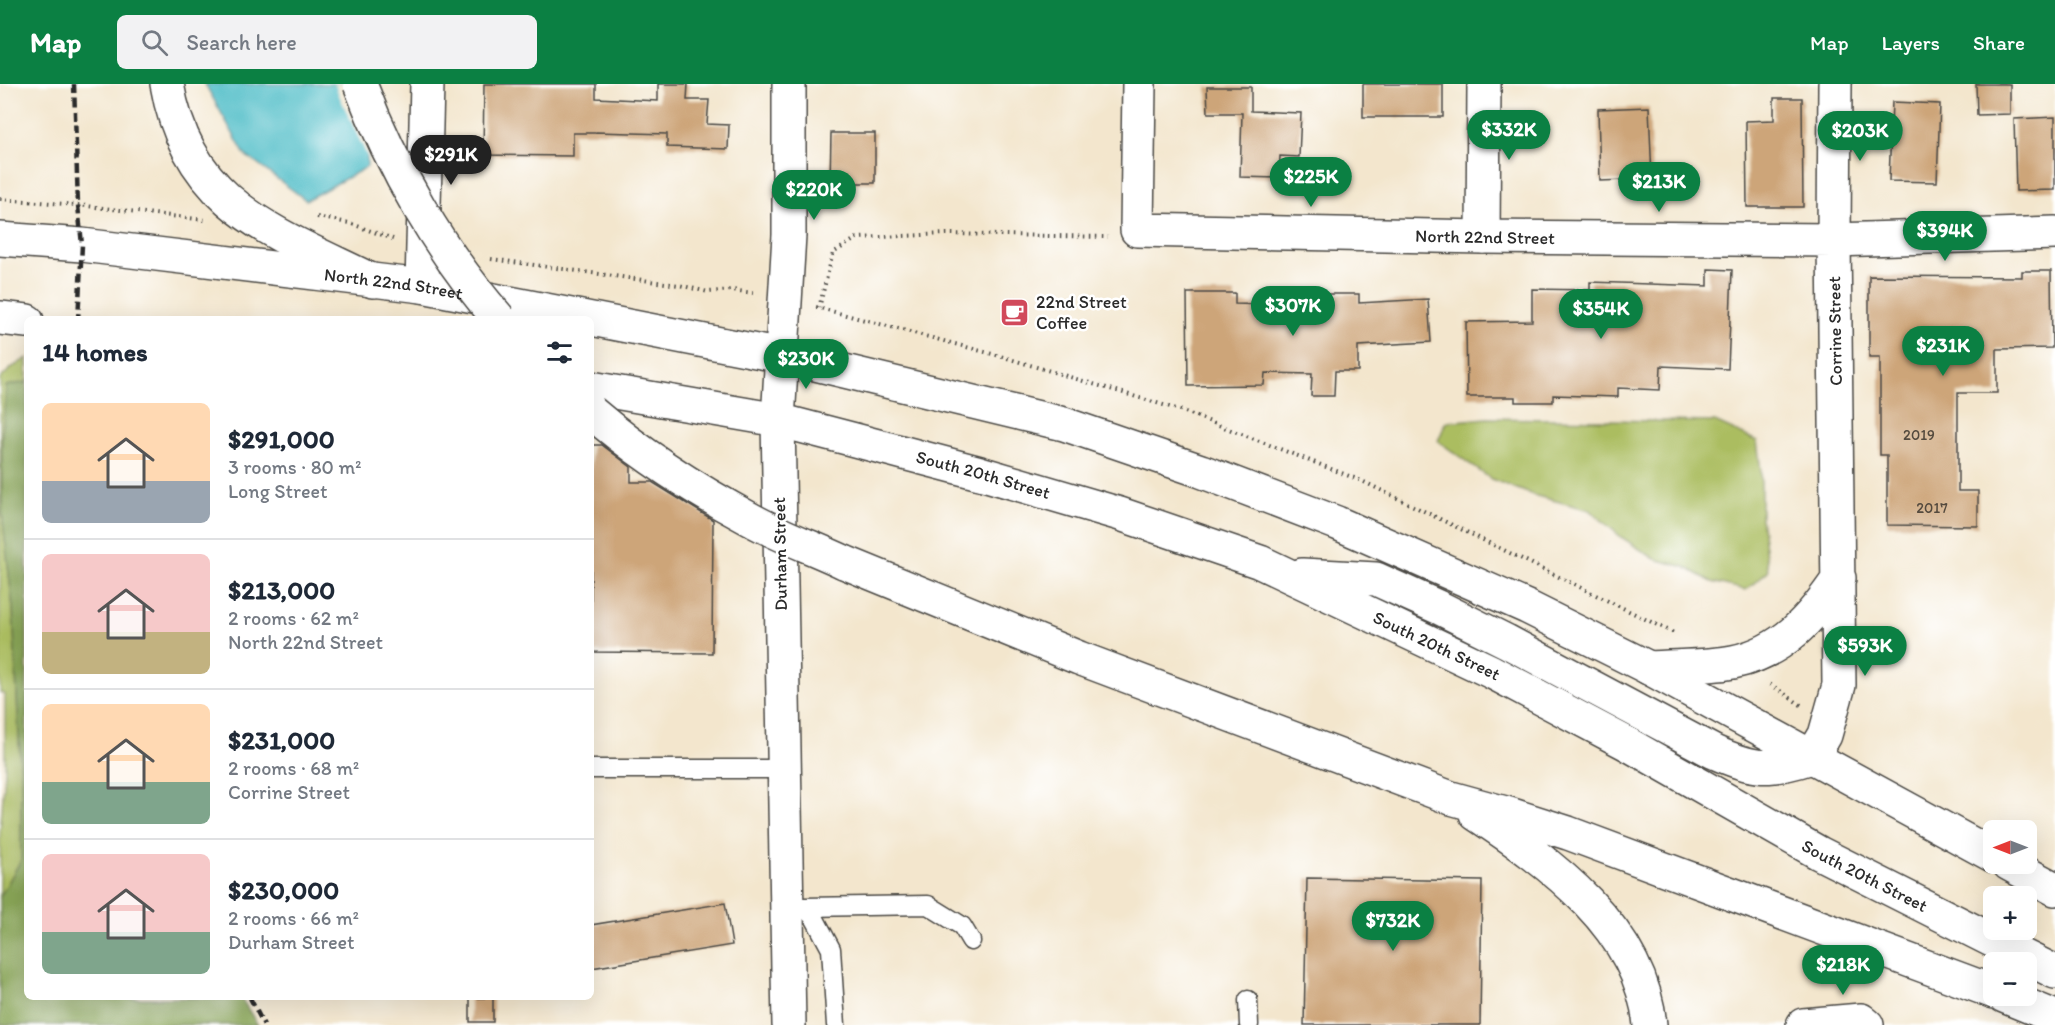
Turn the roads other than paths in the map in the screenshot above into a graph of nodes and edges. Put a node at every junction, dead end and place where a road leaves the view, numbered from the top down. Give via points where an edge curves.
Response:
1 (167, 84) edge
2 (360, 84) edge
3 (427, 84) edge
4 (789, 84) edge
5 (1138, 84) edge
6 (1484, 84) edge
7 (1836, 84) edge
8 (2055, 232) edge
9 (1484, 237) junction
10 (0, 239) edge
11 (1834, 240) junction
12 (373, 281) junction
13 (422, 286) junction
14 (498, 316) edge
15 (576, 316) edge
16 (0, 318) edge
17 (594, 319) edge
18 (24, 321) edge
19 (782, 356) junction
20 (594, 389) edge
21 (594, 415) edge
22 (778, 420) junction
23 (1286, 574) junction
24 (1839, 578) junction
25 (1649, 668) junction
26 (1812, 757) junction
27 (594, 769) edge
28 (784, 769) junction
29 (1451, 798) junction
30 (1983, 850) edge
31 (2027, 874) edge
32 (2055, 889) edge
33 (796, 907) junction
34 (971, 941) dead end
35 (2055, 972) edge
36 (1983, 988) edge
37 (1248, 1000) dead end
38 (2028, 1006) edge
39 (2055, 1017) edge
40 (789, 1025) edge
41 (836, 1025) edge
42 (1250, 1025) edge
43 (1650, 1025) edge
44 (1803, 1025) edge
45 (1867, 1025) edge

1 - 12 main road via 180,135 198,167 227,201 260,224
2 - 14 main road, bridge via 380,132 420,206
3 - 13 main road
4 - 19 main road, Durham Street via 789,235
5 - 9 main road, North 22nd Street via 1137,230
6 - 9 main road
7 - 11 main road, Corrine Street
8 - 11 main road, North 22nd Street
9 - 11 main road, North 22nd Street
10 - 12 main road, North 22nd Street via 82,245
11 - 24 main road, Corrine Street
12 - 13 main road, North 22nd Street
13 - 15 main road, North 22nd Street
16 - 18 main road
17 - 19 main road, North 22nd Street
19 - 22 main road, Durham Street
19 - 25 main road via 1064,424 1200,471 1369,537 1527,607
20 - 22 main road
21 - 29 main road, bridge via 664,468 708,495 844,562 1079,658
22 - 23 main road, South 20th Street via 1120,514
22 - 28 main road, Durham Street
23 - 26 main road via 1376,579 1506,641 1736,762 1771,768
23 - 35 main road, South 20th Street via 1492,672 1819,853
24 - 25 main road via 1812,616 1775,647 1732,662
24 - 26 main road, Corrine Street via 1839,685 1825,735
25 - 26 main road
26 - 30 main road
27 - 28 lane
28 - 33 main road, Durham Street
29 - 36 main road via 1568,833
29 - 43 main road via 1536,856 1595,909 1630,959
31 - 32 main road
33 - 34 lane via 928,904 962,926
33 - 40 main road, Durham Street
33 - 41 lane via 815,919 831,950
37 - 42 lane
38 - 39 main road
44 - 45 main road via 1861,1020

